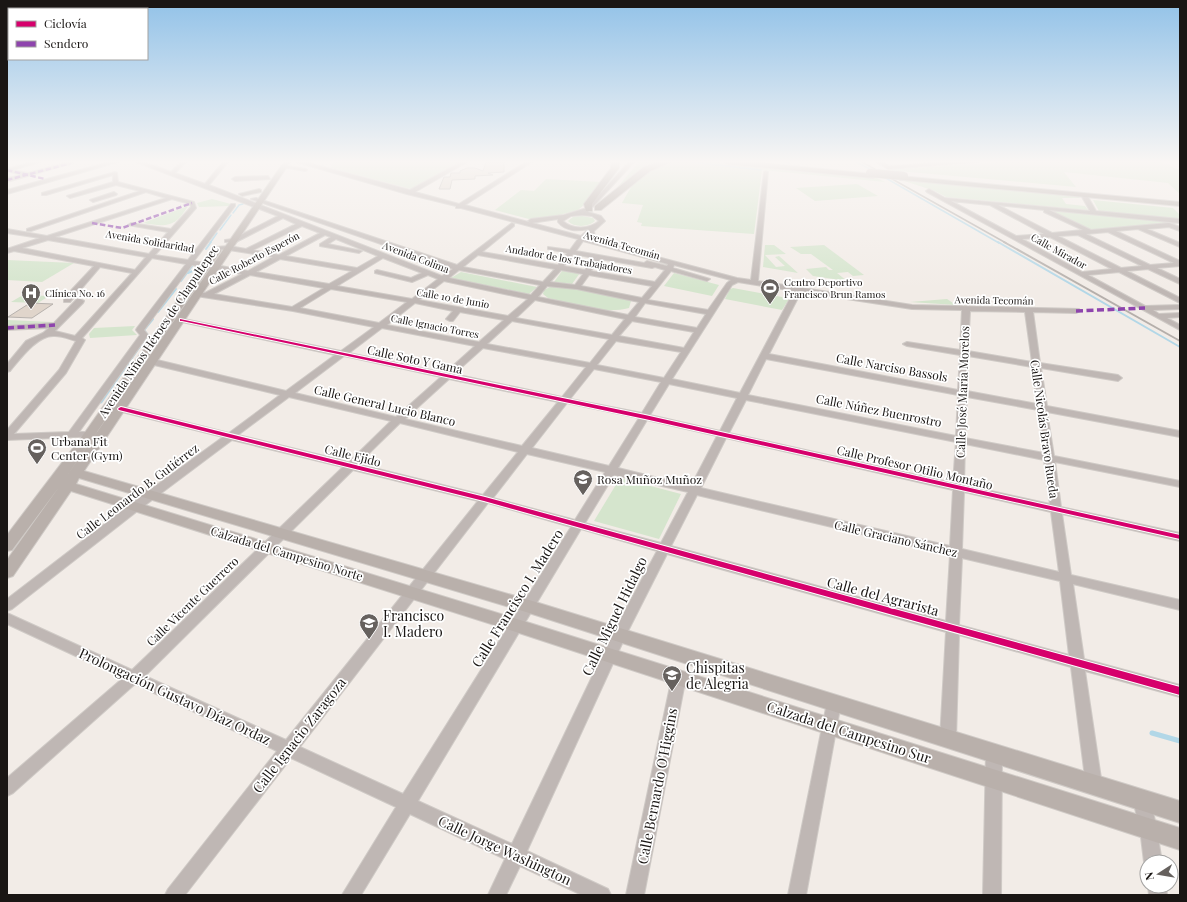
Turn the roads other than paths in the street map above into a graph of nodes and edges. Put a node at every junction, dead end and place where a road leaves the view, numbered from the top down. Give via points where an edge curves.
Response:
1 (104, 204) edge
2 (152, 204) edge
3 (192, 204) edge
4 (253, 204) edge
5 (262, 204) edge
6 (268, 204) edge
7 (439, 204) edge
8 (457, 204) edge
9 (588, 204) edge
10 (593, 204) edge
11 (601, 204) edge
12 (603, 204) edge
13 (762, 204) edge
14 (953, 204) edge
15 (993, 204) edge
16 (1017, 204) edge
17 (1089, 204) edge
18 (1169, 204) edge
19 (234, 205) dead end
20 (461, 205) junction
21 (1180, 205) edge
22 (1039, 207) junction
23 (598, 208) junction
24 (454, 209) junction
25 (589, 209) junction
26 (1094, 213) junction
27 (580, 214) junction
28 (502, 216) junction
29 (281, 217) junction
30 (599, 217) junction
31 (60, 218) junction
32 (562, 219) junction
33 (1180, 222) edge
34 (92, 223) junction
35 (300, 224) junction
36 (512, 224) junction
37 (131, 225) dead end
38 (598, 225) junction
39 (1169, 225) junction
40 (7, 226) edge
41 (1139, 227) junction
42 (30, 230) junction
43 (1109, 230) junction
44 (1180, 230) edge
45 (7, 231) edge
46 (172, 231) junction
47 (591, 231) junction
48 (1090, 231) junction
49 (16, 232) junction
50 (1077, 232) junction
51 (324, 233) junction
52 (554, 233) junction
53 (59, 234) junction
54 (7, 235) edge
55 (1050, 235) junction
56 (335, 237) junction
57 (48, 238) junction
58 (1014, 238) junction
59 (599, 242) junction
60 (577, 244) junction
61 (226, 245) junction
62 (1180, 245) edge
63 (550, 248) dead end
64 (9, 249) edge
65 (246, 251) junction
66 (152, 253) junction
67 (477, 253) junction
68 (382, 254) junction
69 (277, 257) junction
70 (598, 257) junction
71 (192, 260) junction
72 (1180, 263) edge
73 (213, 264) junction
74 (99, 265) junction
75 (671, 266) junction
76 (1150, 267) junction
77 (458, 268) junction
78 (559, 268) junction
79 (358, 270) junction
80 (1120, 270) junction
81 (135, 272) junction
82 (377, 272) dead end
83 (588, 272) junction
84 (247, 273) junction
85 (426, 274) junction
86 (1080, 274) junction
87 (443, 279) junction
88 (733, 282) junction
89 (754, 282) junction
90 (1180, 282) edge
91 (545, 284) junction
92 (657, 284) junction
93 (329, 287) junction
94 (577, 287) junction
95 (797, 292) junction
96 (200, 297) junction
97 (533, 298) junction
98 (413, 301) junction
99 (644, 301) junction
100 (1180, 301) edge
101 (1180, 307) edge
102 (1145, 308) junction
103 (293, 309) junction
104 (459, 309) junction
105 (966, 310) junction
106 (1029, 311) junction
107 (1076, 311) dead end
108 (711, 313) junction
109 (1180, 315) edge
110 (1158, 316) junction
111 (630, 318) junction
112 (450, 319) dead end
113 (510, 319) junction
114 (182, 320) junction
115 (55, 325) junction
116 (380, 325) junction
117 (7, 328) edge
118 (1180, 328) edge
119 (699, 331) junction
120 (46, 335) junction
121 (615, 337) junction
122 (76, 339) junction
123 (481, 344) junction
124 (907, 344) dead end
125 (686, 351) junction
126 (341, 354) junction
127 (964, 354) junction
128 (764, 356) junction
129 (153, 362) junction
130 (1036, 365) junction
131 (592, 366) junction
132 (7, 369) edge
133 (447, 377) junction
134 (1118, 378) dead end
135 (667, 380) junction
136 (962, 393) junction
137 (288, 394) junction
138 (744, 396) junction
139 (564, 400) junction
140 (1042, 408) junction
141 (121, 409) junction
142 (645, 417) junction
143 (398, 420) junction
144 (104, 433) junction
145 (90, 434) junction
146 (1180, 434) edge
147 (72, 435) junction
148 (723, 435) junction
149 (231, 436) junction
150 (7, 437) edge
151 (961, 439) junction
152 (525, 450) junction
153 (1049, 457) junction
154 (351, 466) junction
155 (613, 471) junction
156 (67, 480) junction
157 (1180, 484) edge
158 (959, 488) junction
159 (695, 490) junction
160 (152, 494) junction
161 (485, 499) junction
162 (136, 506) junction
163 (1056, 510) junction
164 (216, 514) junction
165 (247, 523) junction
166 (580, 525) junction
167 (201, 526) junction
168 (281, 533) junction
169 (232, 536) junction
170 (1180, 537) edge
171 (7, 546) edge
172 (267, 546) junction
173 (664, 548) junction
174 (956, 552) junction
175 (7, 572) edge
176 (424, 575) junction
177 (1065, 578) junction
178 (411, 592) junction
179 (1180, 605) edge
180 (7, 606) edge
181 (529, 606) junction
182 (7, 618) edge
183 (517, 626) junction
184 (953, 628) junction
185 (619, 635) junction
186 (610, 655) junction
187 (1077, 662) junction
188 (134, 677) junction
189 (678, 677) junction
190 (1180, 691) edge
191 (834, 703) junction
192 (830, 726) junction
193 (948, 739) junction
194 (288, 749) junction
195 (994, 753) junction
196 (994, 779) junction
197 (1094, 785) junction
198 (7, 788) edge
199 (1141, 800) junction
200 (407, 804) junction
201 (1180, 812) edge
202 (1148, 829) junction
203 (1180, 839) edge
204 (1152, 854) edge
205 (515, 855) junction
206 (174, 895) edge
207 (351, 895) edge
208 (497, 895) edge
209 (602, 895) edge
210 (635, 895) edge
211 (797, 895) edge
212 (992, 895) edge

1 - 31 street
2 - 34 street
3 - 46 street via 194,207
4 - 61 main road, Avenida Niños Héroes de Chapultepec
5 - 29 street, Avenida Colima
6 - 77 street, Avenida Colima
7 - 24 street, Avenida Tecomán
8 - 20 street, Avenida Tecomán
9 - 25 highway
10 - 25 street
11 - 23 street
12 - 23 highway
13 - 89 street
14 - 58 street, Calle Mirador
15 - 55 street
16 - 22 street
17 - 26 street
18 - 21 highway
19 - 71 street
20 - 24 street
20 - 28 street, Avenida Tecomán
22 - 26 street
22 - 48 street
23 - 30 street via 596,214
24 - 36 street, Avenida Tecomán
25 - 27 street
26 - 33 street
27 - 30 street
27 - 32 street
28 - 32 street via 532,221
28 - 52 street, Avenida Tecomán
29 - 35 street, Avenida Colima
29 - 61 street
30 - 38 street via 602,221
31 - 34 street
31 - 42 street
32 - 38 street via 564,225 576,228
32 - 52 street
33 - 39 street
34 - 53 street
35 - 51 street, Avenida Colima
35 - 65 street
36 - 52 street, Avenida Tecomán
36 - 67 street, Calle Leonardo B. Gutiérrez
37 - 46 street
38 - 47 street, Calle Vicente Guerrero
39 - 41 street
39 - 44 street
40 - 42 street, Avenida Solidaridad
41 - 43 street
41 - 62 street
42 - 53 street, Avenida Solidaridad
43 - 48 street
43 - 72 street
45 - 49 street, Avenida Solidaridad
46 - 66 street
47 - 59 street
47 - 60 street, Calle Vicente Guerrero
48 - 50 street
49 - 54 street
49 - 57 street, Avenida Solidaridad
50 - 55 street
50 - 76 street
51 - 56 street, Avenida Colima
51 - 69 street, Calle Roberto Esperón
52 - 60 street, Avenida Tecomán
53 - 57 street
53 - 66 street, Avenida Solidaridad
55 - 58 street
55 - 80 street
56 - 68 street, Avenida Colima
56 - 68 street via 322,245
57 - 64 street
57 - 66 street, Avenida Solidaridad
58 - 86 street, Calle Mirador
59 - 60 street, Avenida Tecomán
59 - 75 street, Avenida Tecomán
60 - 63 street
60 - 70 street
60 - 75 street, Avenida Tecomán
60 - 78 street, Calle Vicente Guerrero
61 - 65 street
61 - 73 main road, Avenida Niños Héroes de Chapultepec
64 - 74 street
65 - 69 street
66 - 71 street, Avenida Solidaridad
66 - 81 street
67 - 77 street, Calle Leonardo B. Gutiérrez
67 - 78 street, Andador de los Trabajadores
68 - 79 street
68 - 85 street, Avenida Colima
69 - 79 street
69 - 84 street, Calle Roberto Esperón
70 - 75 street
70 - 83 street
71 - 73 street, Avenida Solidaridad
71 - 147 street via 140,330 144,335
72 - 76 street
73 - 84 street, Calle 10 de Junio
73 - 96 main road, Avenida Niños Héroes de Chapultepec
73 - 145 main road, Avenida Niños Héroes de Chapultepec
74 - 81 street
74 - 115 street via 67,300 80,301
75 - 88 street, Avenida Tecomán
75 - 88 street, Avenida Tecomán
75 - 92 street, Calle Ignacio Zaragoza
76 - 80 street
76 - 90 street
77 - 87 street, Calle Leonardo B. Gutiérrez
77 - 91 street, Avenida Colima
78 - 83 street, Andador de los Trabajadores
78 - 91 street, Calle Vicente Guerrero
79 - 93 street
80 - 86 street
80 - 100 street
81 - 122 street
82 - 85 street via 412,280
83 - 92 street, Andador de los Trabajadores
83 - 94 street
84 - 93 street, Calle 10 de Junio
84 - 96 street, Calle Roberto Esperón
85 - 87 street, Avenida Colima
86 - 102 street, Calle Mirador
87 - 97 street, Avenida Colima
87 - 98 street, Calle Leonardo B. Gutiérrez
88 - 89 street, Avenida Tecomán
88 - 95 street, Avenida Tecomán
88 - 108 street, Calle Francisco I. Madero
89 - 95 street, Avenida Tecomán
91 - 94 street, Avenida Colima
91 - 97 street, Calle Vicente Guerrero
92 - 99 street, Calle Ignacio Zaragoza
93 - 98 street, Calle 10 de Junio
93 - 103 street
94 - 99 street, Avenida Colima
95 - 105 street, Avenida Tecomán via 885,307
95 - 128 street, Calle Miguel Hidalgo
96 - 103 street, Calle Ignacio Torres
96 - 114 main road, Avenida Niños Héroes de Chapultepec
97 - 111 street, Avenida Colima
97 - 113 street, Calle Vicente Guerrero
98 - 104 street, Calle 10 de Junio
98 - 116 street, Calle Leonardo B. Gutiérrez
99 - 108 street, Avenida Colima
99 - 111 street, Calle Ignacio Zaragoza
101 - 102 street
102 - 110 street, Calle Mirador
103 - 116 street, Calle Ignacio Torres
104 - 112 street
104 - 113 street, Calle 10 de Junio
105 - 106 street, Avenida Tecomán
105 - 127 street, Calle José María Morelos
106 - 107 street, Avenida Tecomán
106 - 130 street, Calle Nicolás Bravo Rueda
108 - 119 street, Calle Francisco I. Madero
109 - 110 street
110 - 118 street, Calle Mirador
111 - 119 street, Avenida Colima
111 - 121 street, Calle Ignacio Zaragoza
113 - 121 street, Calle 10 de Junio
113 - 123 street, Calle Vicente Guerrero
114 - 126 street, Calle Soto Y Gama
114 - 129 main road, Avenida Niños Héroes de Chapultepec
115 - 117 street
115 - 120 street
116 - 123 street, Calle Ignacio Torres
116 - 126 street, Calle Leonardo B. Gutiérrez
119 - 125 street, Calle Francisco I. Madero
120 - 122 street via 54,333
120 - 132 street via 29,344
121 - 125 street, Calle 10 de Junio
121 - 131 street, Calle Ignacio Zaragoza
122 - 150 street via 81,340 63,370
123 - 131 street, Calle Ignacio Torres
123 - 133 street, Calle Vicente Guerrero
124 - 127 street
125 - 135 street, Calle Francisco I. Madero
126 - 133 street, Calle Soto Y Gama
126 - 137 street, Calle Leonardo B. Gutiérrez
127 - 130 street
127 - 136 street, Calle José María Morelos
128 - 136 street, Calle Narciso Bassols
128 - 138 street, Calle Miguel Hidalgo
129 - 137 street, Calle General Lucio Blanco
129 - 141 main road, Avenida Niños Héroes de Chapultepec
130 - 134 street
130 - 140 street, Calle Nicolás Bravo Rueda
131 - 135 street, Calle Ignacio Torres
131 - 139 street, Calle Ignacio Zaragoza
133 - 139 street, Calle Soto Y Gama
133 - 143 street, Calle Vicente Guerrero
135 - 138 street, Calle Núñez Buenrostro
135 - 142 street, Calle Francisco I. Madero
136 - 140 street, Calle Narciso Bassols
136 - 151 street, Calle José María Morelos
137 - 143 street, Calle General Lucio Blanco
137 - 149 street, Calle Leonardo B. Gutiérrez
138 - 148 street, Calle Miguel Hidalgo
138 - 151 street, Calle Núñez Buenrostro
139 - 142 street, Calle Soto Y Gama
139 - 152 street, Calle Ignacio Zaragoza
140 - 146 street, Calle Narciso Bassols
140 - 153 street, Calle Nicolás Bravo Rueda
141 - 144 main road, Avenida Niños Héroes de Chapultepec
141 - 149 street, Calle Ejido
142 - 148 street, Calle Profesor Otilio Montaño
142 - 155 street, Calle Francisco I. Madero
143 - 152 street, Calle General Lucio Blanco
143 - 154 street, Calle Vicente Guerrero
144 - 145 street
144 - 156 main road, Avenida Niños Héroes de Chapultepec
145 - 147 street
145 - 156 main road, Avenida Niños Héroes de Chapultepec
147 - 150 street
148 - 158 street, Calle Profesor Otilio Montaño
148 - 159 street, Calle Miguel Hidalgo
149 - 154 street, Calle Ejido
149 - 160 street, Calle Leonardo B. Gutiérrez
151 - 153 street, Calle Núñez Buenrostro
151 - 158 street, Calle José María Morelos
152 - 155 street, Calle General Lucio Blanco
152 - 161 street, Calle Ignacio Zaragoza
153 - 157 street, Calle Núñez Buenrostro
153 - 163 street, Calle Nicolás Bravo Rueda
154 - 161 street, Calle Ejido
154 - 168 street, Calle Vicente Guerrero
155 - 159 street, Calle Graciano Sánchez
155 - 166 street, Calle Francisco I. Madero
156 - 160 main road, Calzada del Campesino Norte
156 - 162 main road, Calzada del Campesino Norte
156 - 171 main road, Avenida Niños Héroes de Chapultepec
156 - 175 main road, Avenida Niños Héroes de Chapultepec
158 - 163 street, Calle Profesor Otilio Montaño
158 - 174 street, Calle José María Morelos
159 - 173 street, Calle Miguel Hidalgo
159 - 174 street, Calle Graciano Sánchez
160 - 162 street, Calle Leonardo B. Gutiérrez
160 - 164 main road, Calzada del Campesino Norte
161 - 166 street, Calle Ejido
161 - 176 street, Calle Ignacio Zaragoza
162 - 167 main road, Calzada del Campesino Norte
162 - 180 street, Calle Leonardo B. Gutiérrez
163 - 170 street, Calle Profesor Otilio Montaño
163 - 177 street, Calle Nicolás Bravo Rueda
164 - 165 main road, Calzada del Campesino Norte
164 - 167 main road
165 - 168 main road, Calzada del Campesino Norte
165 - 169 main road
166 - 173 street, Calle del Agrarista
166 - 181 street, Calle Francisco I. Madero
167 - 169 main road, Calzada del Campesino Norte
168 - 172 street, Calle Vicente Guerrero
168 - 176 main road, Calzada del Campesino Norte
169 - 172 main road, Calzada del Campesino Norte
172 - 178 main road, Calzada del Campesino Norte
172 - 188 street, Calle Vicente Guerrero
173 - 184 street, Calle del Agrarista
173 - 185 street, Calle Miguel Hidalgo
174 - 177 street, Calle Graciano Sánchez
174 - 184 street, Calle José María Morelos
176 - 178 street, Calle Ignacio Zaragoza
176 - 181 main road, Calzada del Campesino Norte
177 - 179 street, Calle Graciano Sánchez
177 - 187 street, Calle Nicolás Bravo Rueda
178 - 183 main road, Calzada del Campesino Norte
178 - 194 street, Calle Ignacio Zaragoza
181 - 183 street, Calle Francisco I. Madero
181 - 185 main road, Calzada del Campesino Sur
182 - 188 street, Prolongación Gustavo Díaz Ordaz
183 - 186 main road, Calzada del Campesino Sur
183 - 200 street, Calle Francisco I. Madero
184 - 187 street, Calle del Agrarista
184 - 193 street, Calle José María Morelos
185 - 186 street, Calle Miguel Hidalgo
185 - 191 main road, Calzada del Campesino Sur
186 - 189 main road, Calzada del Campesino Sur
186 - 205 street, Calle Miguel Hidalgo
187 - 190 street, Calle del Agrarista
187 - 197 street, Calle Nicolás Bravo Rueda
188 - 194 street, Prolongación Gustavo Díaz Ordaz
188 - 198 street, Calle Vicente Guerrero
189 - 192 main road, Calzada del Campesino Sur
189 - 210 street, Calle Bernardo O'Higgins
191 - 192 street
191 - 193 main road, Calzada del Campesino Sur
192 - 196 main road, Calzada del Campesino Sur
192 - 211 street
193 - 195 main road, Calzada del Campesino Sur
194 - 200 street, Prolongación Gustavo Díaz Ordaz
194 - 206 street, Calle Ignacio Zaragoza
195 - 196 street
195 - 197 main road, Calzada del Campesino Sur
196 - 202 main road, Calzada del Campesino Sur
196 - 212 street
197 - 199 main road, Calzada del Campesino Sur
199 - 201 main road, Calzada del Campesino Sur
199 - 202 street
200 - 205 street, Calle Jorge Washington
200 - 207 street, Calle Francisco I. Madero
202 - 203 main road, Calzada del Campesino Sur
202 - 204 street
205 - 208 street, Calle Miguel Hidalgo
205 - 209 street, Calle Jorge Washington

